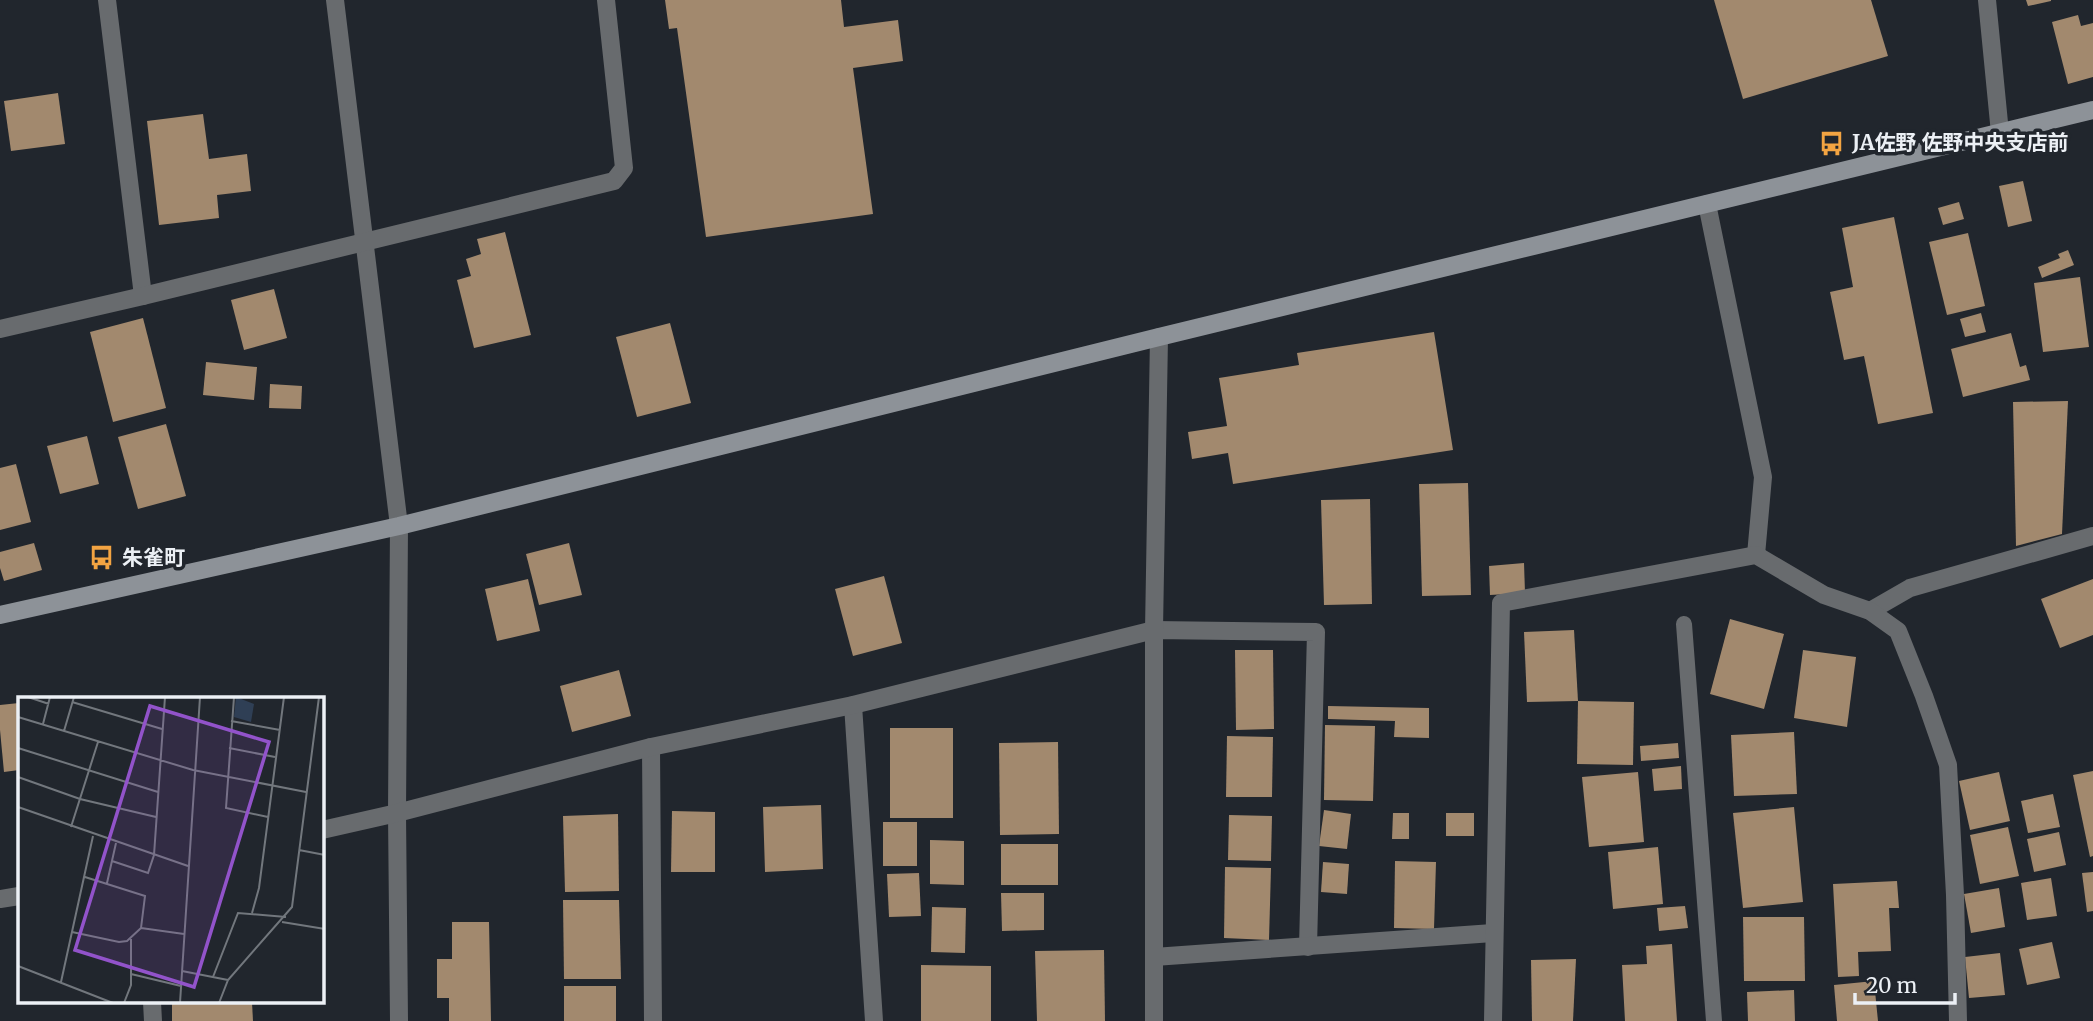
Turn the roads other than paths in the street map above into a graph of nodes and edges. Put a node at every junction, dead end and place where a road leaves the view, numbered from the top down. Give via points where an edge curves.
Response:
1 (107, 0) edge
2 (335, 0) edge
3 (606, 0) edge
4 (1987, 0) edge
5 (2093, 110) edge
6 (2000, 133) junction
7 (1707, 204) junction
8 (363, 243) junction
9 (143, 296) junction
10 (0, 329) edge
11 (1159, 337) junction
12 (399, 526) junction
13 (2093, 536) edge
14 (1756, 555) junction
15 (1870, 611) junction
16 (0, 615) edge
17 (1684, 624) dead end
18 (1154, 630) junction
19 (853, 705) junction
20 (651, 747) junction
21 (397, 813) junction
22 (324, 830) edge
23 (18, 895) edge
24 (0, 899) edge
25 (1493, 933) junction
26 (1308, 947) junction
27 (1154, 957) junction
28 (399, 1021) edge
29 (653, 1021) edge
30 (873, 1021) edge
31 (1154, 1021) edge
32 (1493, 1021) edge
33 (1714, 1021) edge
34 (1958, 1021) edge

1 - 9 street
2 - 8 street
3 - 8 street via 624,168 614,181
4 - 6 street
5 - 6 street
6 - 7 street
7 - 11 street
7 - 14 street via 1763,477
8 - 9 street
8 - 12 street
9 - 10 street
11 - 12 street
11 - 18 street
12 - 16 street
12 - 21 street
13 - 15 street via 1910,588
14 - 15 street via 1824,594
14 - 25 street via 1501,603
15 - 34 street via 1898,631 1948,765
17 - 33 lane
18 - 19 street
18 - 26 street via 1316,632
18 - 27 street
19 - 20 street
19 - 30 street
20 - 21 street
20 - 29 street
21 - 22 street
21 - 28 street
23 - 24 street
25 - 26 street
25 - 32 street
26 - 27 street
27 - 31 street

